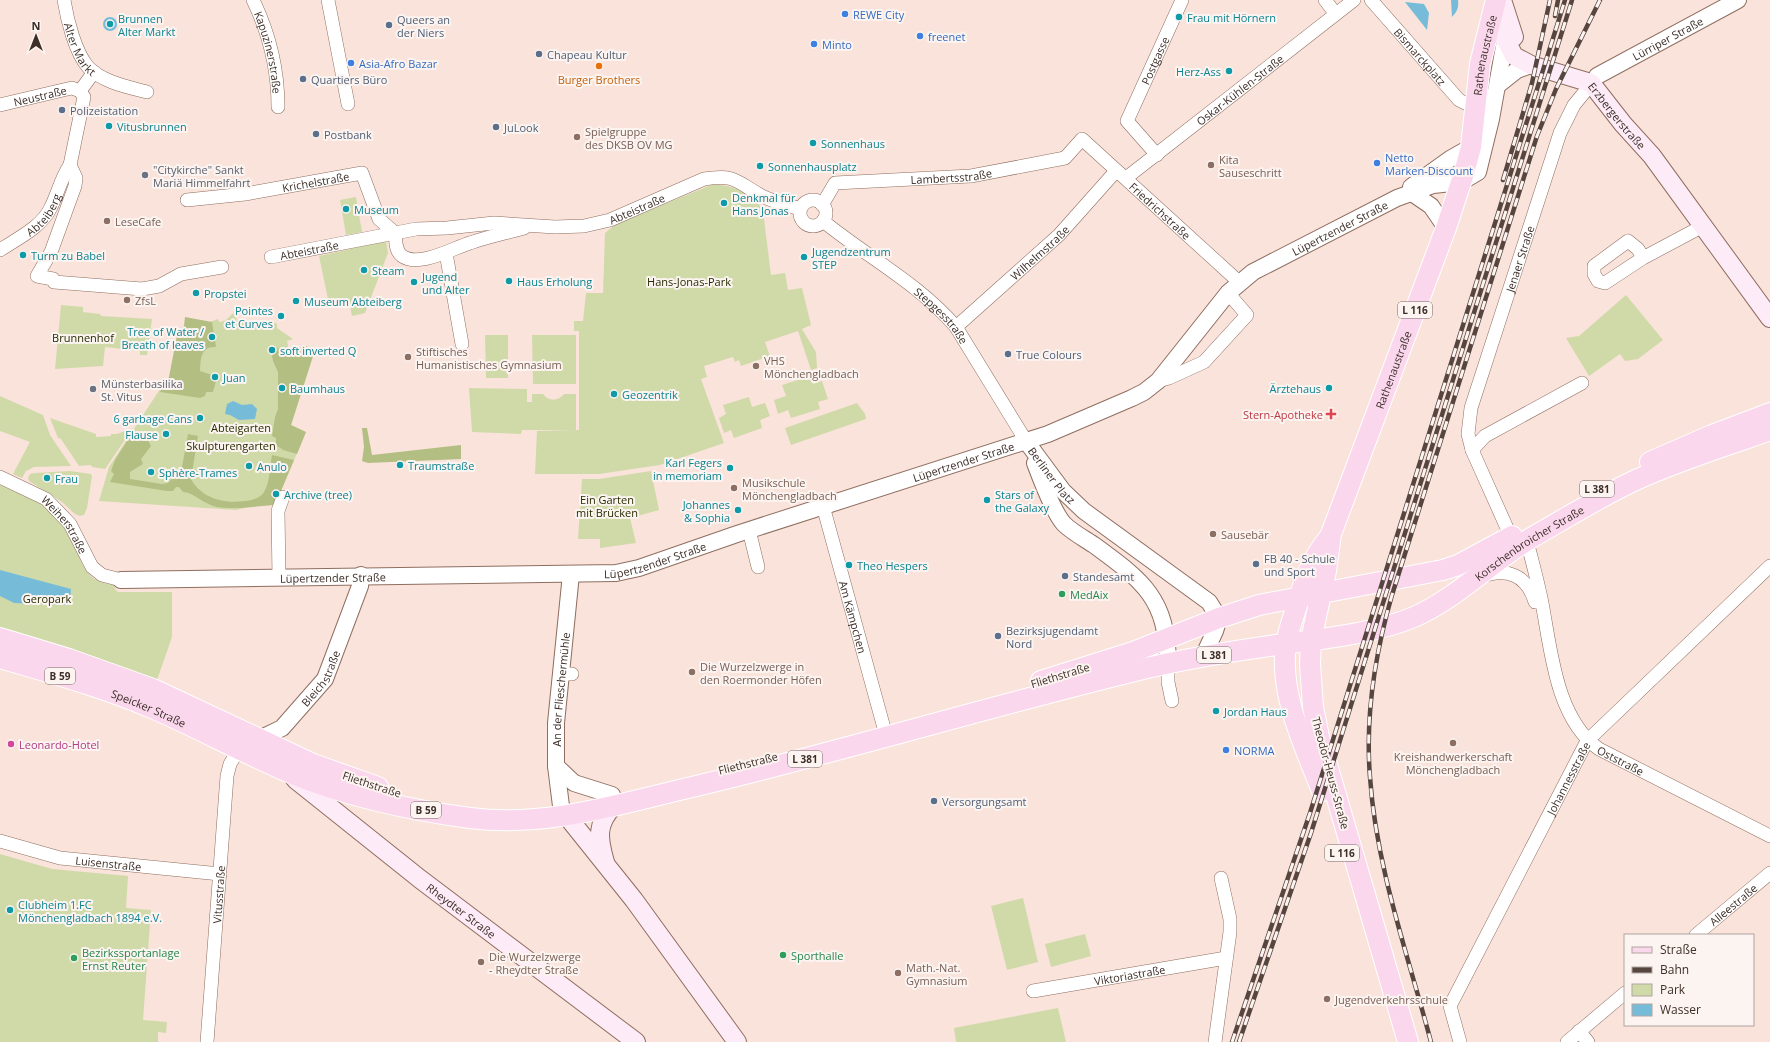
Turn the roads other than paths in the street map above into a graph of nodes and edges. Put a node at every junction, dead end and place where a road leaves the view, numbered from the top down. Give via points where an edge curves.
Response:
1 (64, 0) edge
2 (253, 0) edge
3 (328, 0) edge
4 (1182, 0) edge
5 (1325, 0) edge
6 (1354, 0) edge
7 (1371, 0) edge
8 (1738, 0) edge
9 (1495, 3) edge
10 (1335, 13) junction
11 (1505, 41) junction
12 (1531, 65) junction
13 (94, 72) junction
14 (1594, 79) junction
15 (1498, 85) junction
16 (80, 90) junction
17 (147, 92) dead end
18 (348, 104) dead end
19 (0, 105) edge
20 (1475, 106) junction
21 (278, 107) dead end
22 (1082, 138) joint
23 (1471, 147) junction
24 (1158, 155) junction
25 (70, 165) junction
26 (1121, 175) junction
27 (1460, 182) junction
28 (1412, 192) junction
29 (1396, 198) junction
30 (193, 199) dead end
31 (822, 205) junction
32 (800, 209) junction
33 (823, 221) junction
34 (531, 226) junction
35 (1703, 226) junction
36 (1446, 228) junction
37 (395, 233) junction
38 (0, 250) edge
39 (446, 253) junction
40 (271, 257) dead end
41 (1643, 258) dead end
42 (222, 266) dead end
43 (1233, 287) junction
44 (1770, 318) edge
45 (956, 327) junction
46 (462, 344) dead end
47 (1158, 381) junction
48 (1582, 383) dead end
49 (1770, 413) edge
50 (1770, 430) edge
51 (1026, 441) junction
52 (1472, 450) junction
53 (0, 477) edge
54 (282, 498) dead end
55 (823, 506) junction
56 (749, 530) junction
57 (1331, 534) junction
58 (1519, 539) junction
59 (1770, 566) edge
60 (758, 567) dead end
61 (571, 574) junction
62 (361, 575) junction
63 (279, 578) junction
64 (121, 580) joint
65 (1471, 581) junction
66 (1350, 587) junction
67 (1320, 592) junction
68 (1300, 596) junction
69 (1316, 613) junction
70 (1219, 618) junction
71 (1293, 618) junction
72 (1544, 621) junction
73 (0, 638) edge
74 (1168, 639) junction
75 (1310, 640) junction
76 (1286, 644) junction
77 (1261, 647) junction
78 (1203, 657) junction
79 (0, 658) edge
80 (1168, 663) junction
81 (1172, 701) dead end
82 (884, 728) junction
83 (260, 738) junction
84 (1587, 741) junction
85 (239, 749) junction
86 (556, 766) junction
87 (291, 773) junction
88 (613, 800) junction
89 (564, 810) junction
90 (1770, 836) edge
91 (0, 841) edge
92 (606, 864) junction
93 (1770, 873) edge
94 (220, 874) junction
95 (1221, 878) dead end
96 (1697, 934) edge
97 (1226, 958) junction
98 (1033, 991) dead end
99 (1624, 995) edge
100 (1579, 1031) junction
101 (207, 1042) edge
102 (636, 1042) edge
103 (737, 1042) edge
104 (1215, 1042) edge
105 (1396, 1042) edge
106 (1408, 1042) edge
107 (1460, 1042) edge
108 (1567, 1042) edge
109 (1588, 1042) edge

1 - 13 street, Alter Markt via 77,47 88,67
2 - 21 street, Kapuzinerstraße via 268,38 275,69
3 - 18 street
4 - 24 street, Postgasse via 1127,121
5 - 10 street
6 - 10 street, Oskar-Kühlen-Straße
7 - 20 street, Bismarckplatz via 1463,103
8 - 14 street, Lürriper Straße
9 - 11 main road, Erzbergerstraße
9 - 14 main road, Erzbergerstraße via 1522,50 1529,55 1590,72
9 - 20 main road, Rathenaustraße / L 116 via 1480,64
10 - 24 street, Oskar-Kühlen-Straße
11 - 12 main road, Erzbergerstraße via 1514,56
11 - 15 street, Rathenaustraße
12 - 14 main road, Erzbergerstraße
12 - 15 street via 1517,70
13 - 16 street, Alter Markt
13 - 17 street
14 - 35 main road, Erzbergerstraße via 1629,117 1652,156
14 - 52 street, Jenaer Straße via 1574,105 1560,133 1471,408 1468,434
15 - 27 street, Rathenaustraße via 1480,166 1473,176
16 - 19 street, Neustraße via 72,88
16 - 25 street via 84,97
20 - 23 main road, Rathenaustraße / L 116
22 - 26 street, Friedrichstraße
22 - 31 street, Lambertsstraße via 1065,158 971,176 835,183
23 - 27 main road, Rathenaustraße / L 116
23 - 29 street
24 - 26 street, Oskar-Kühlen-Straße
25 - 38 street, Abteiberg via 64,173 51,208 39,223
25 - 42 street via 76,178 76,186 51,252 37,276 53,279 54,282 142,289 160,286 181,274
26 - 43 street, Friedrichstraße
26 - 45 street, Wilhelmstraße via 1059,235
27 - 28 street, Lüpertzender Straße via 1432,185
27 - 36 main road, Rathenaustraße / L 116
28 - 29 street, Lüpertzender Straße
28 - 36 street via 1431,206
29 - 43 street, Lüpertzender Straße via 1278,258
30 - 37 street, Krichelstraße via 245,194 362,173 379,219
31 - 32 street via 810,201
31 - 33 street via 825,213
32 - 33 street via 801,218 807,225 815,226
32 - 34 street, Abteistraße via 762,196 738,180 717,177 704,179 610,220 555,227
33 - 45 street, Stepgesstraße via 902,277 941,310
34 - 37 street, Abteistraße via 494,223
34 - 39 street, Abteistraße via 469,243
35 - 41 street
35 - 44 main road, Erzbergerstraße
36 - 57 main road, Rathenaustraße / L 116
37 - 39 street, Abteistraße via 396,249 408,259
37 - 40 street, Abteistraße
39 - 46 street
43 - 47 street, Lüpertzender Straße
43 - 47 street, Lüpertzender Straße via 1247,315 1204,362
45 - 51 street, Stepgesstraße
47 - 51 street, Lüpertzender Straße via 1132,398
48 - 52 street via 1485,436
49 - 58 main road, Korschenbroicher Straße / L 381 via 1670,452 1630,471
50 - 58 main road, Korschenbroicher Straße / L 381 via 1638,479
51 - 55 street, Lüpertzender Straße
51 - 70 street, Berliner Platz via 1062,490 1084,511 1205,598
51 - 74 street, Berliner Platz via 1047,493 1064,524 1136,576 1158,610
52 - 58 street, Jenaer Straße
53 - 64 street, Weiherstraße via 46,499 70,524 92,568 102,575
54 - 63 street via 278,510
55 - 56 street, Lüpertzender Straße
55 - 82 street, Am Kämpchen
56 - 60 street
56 - 61 street, Lüpertzender Straße via 639,568 616,573
57 - 67 main road, Rathenaustraße / L 116
57 - 68 main road, Rathenaustraße / L 116 via 1312,565
58 - 65 main road, Korschenbroicher Straße / L 381
58 - 66 main road, Korschenbroicher Straße / L 381 via 1443,570
58 - 72 street, Oststraße via 1542,604
59 - 84 street, Johannesstraße
61 - 62 street, Lüpertzender Straße
61 - 86 street, An der Flieschermühle via 566,674 556,723
62 - 63 street, Lüpertzender Straße
62 - 83 street, Bleichstraße via 360,586 325,679 282,728
63 - 64 street, Lüpertzender Straße
65 - 72 street, Oststraße via 1488,574 1503,573 1523,580 1531,589
65 - 75 main road, Korschenbroicher Straße / L 381 via 1432,608 1412,618
66 - 67 main road, Korschenbroicher Straße / L 381
66 - 69 main road
67 - 68 main road, Korschenbroicher Straße / L 381
67 - 69 main road, Rathenaustraße / L 116
67 - 71 main road
68 - 70 main road, Fliethstraße / L 381 via 1259,605
68 - 71 main road, Rathenaustraße / L 116
69 - 75 main road, Rathenaustraße / L 116
69 - 76 main road via 1306,620
70 - 74 main road, Fliethstraße / L 381
70 - 78 street
71 - 76 main road, Rathenaustraße / L 116
71 - 77 main road
72 - 84 street, Oststraße via 1566,706
73 - 83 main road, Speicker Straße / B 59 via 153,689
74 - 80 street
74 - 82 main road, Fliethstraße / L 381
75 - 76 main road, Korschenbroicher Straße / L 381
75 - 106 main road, Theodor-Heuss-Straße / L 116 via 1311,679 1319,736
76 - 77 main road, Fliethstraße / L 381
76 - 105 main road, Theodor-Heuss-Straße / L 116 via 1291,705 1329,806
77 - 78 main road, Fliethstraße / L 381
78 - 80 main road, Fliethstraße / L 381
79 - 85 main road, Speicker Straße / B 59 via 149,706
80 - 81 street
80 - 88 main road, Fliethstraße / L 381 via 1042,694 824,755
82 - 88 main road, Fliethstraße / L 381 via 652,787
83 - 85 street, Bleichstraße
83 - 89 main road, Fliethstraße / B 59 via 313,764 361,782 410,796 476,808
84 - 90 street, Oststraße
84 - 107 street, Johannesstraße via 1450,1006
85 - 87 main road, Speicker Straße / B 59
85 - 94 street, Vitusstraße via 230,764 227,776
86 - 88 street via 574,783
86 - 89 street, An der Flieschermühle
87 - 89 main road, Fliethstraße / B 59 via 395,804 474,819 541,819
87 - 102 main road, Rheydter Straße / B 59 via 296,780 420,879
88 - 89 main road, Fliethstraße / L 381
88 - 92 main road via 600,828 601,848
89 - 92 main road
91 - 94 street, Luisenstraße via 60,858
92 - 103 main road
93 - 96 street, Alleestraße
94 - 101 street, Vitusstraße
95 - 97 street via 1230,919
97 - 98 street, Viktoriastraße
97 - 104 street
99 - 100 street
100 - 108 street
100 - 109 street

